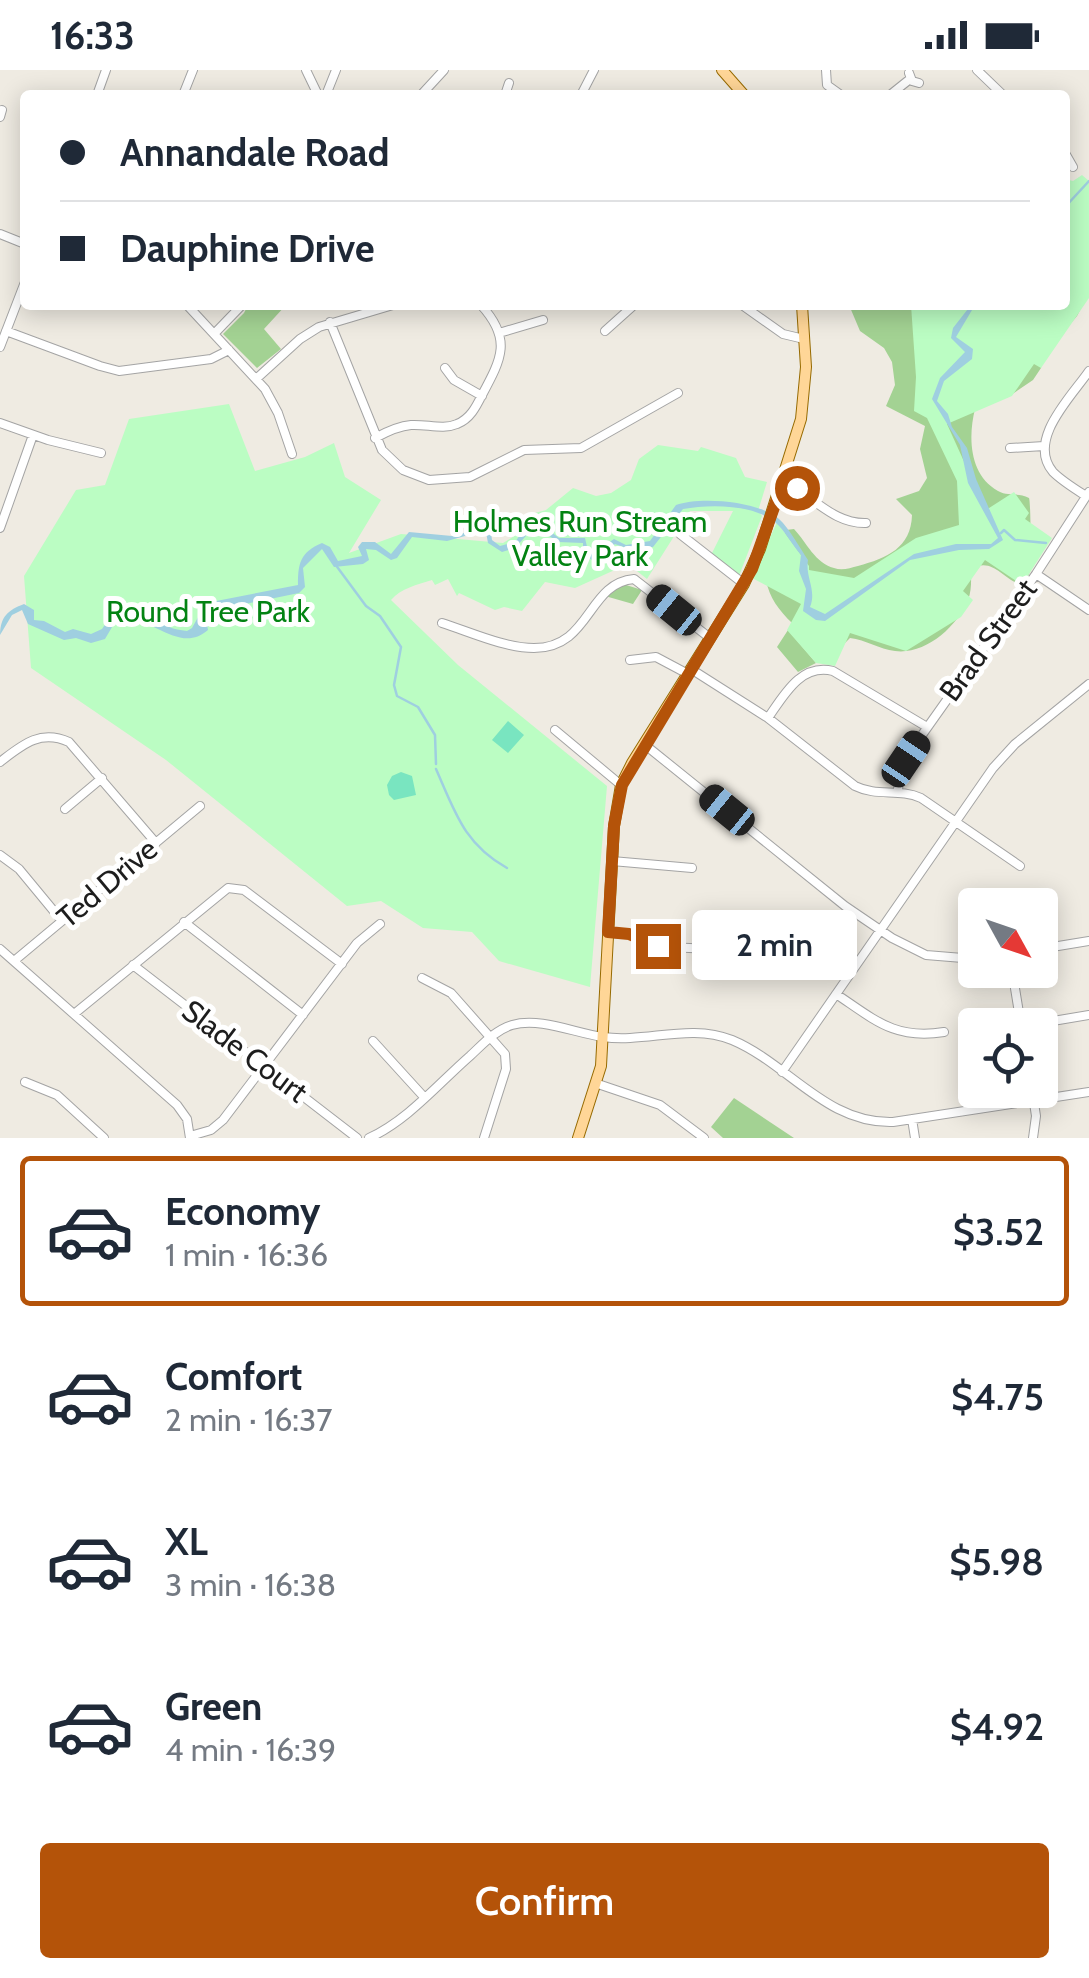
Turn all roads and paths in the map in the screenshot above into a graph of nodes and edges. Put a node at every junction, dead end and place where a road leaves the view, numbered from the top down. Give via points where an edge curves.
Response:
1 (444, 70) edge
2 (722, 70) edge
3 (977, 70) edge
4 (913, 79) dead end
5 (509, 82) dead end
6 (426, 90) edge
7 (507, 90) edge
8 (740, 90) edge
9 (897, 90) edge
10 (998, 90) edge
11 (1070, 162) edge
12 (1073, 167) dead end
13 (20, 295) edge
14 (192, 310) edge
15 (237, 310) edge
16 (374, 310) edge
17 (484, 310) edge
18 (629, 310) edge
19 (749, 310) edge
20 (802, 310) edge
21 (543, 320) dead end
22 (330, 322) junction
23 (6, 330) junction
24 (606, 331) dead end
25 (500, 333) junction
26 (214, 334) junction
27 (804, 339) junction
28 (0, 347) edge
29 (229, 350) junction
30 (445, 368) dead end
31 (1089, 371) edge
32 (256, 379) junction
33 (678, 393) dead end
34 (482, 396) junction
35 (0, 423) edge
36 (33, 435) junction
37 (374, 438) junction
38 (1044, 446) junction
39 (1010, 448) dead end
40 (101, 452) dead end
41 (292, 454) dead end
42 (783, 482) junction
43 (1088, 494) edge
44 (866, 522) dead end
45 (0, 528) edge
46 (680, 534) dead end
47 (1036, 574) junction
48 (744, 584) junction
49 (1089, 610) edge
50 (442, 623) dead end
51 (710, 638) junction
52 (630, 660) dead end
53 (689, 671) junction
54 (1089, 684) edge
55 (768, 718) junction
56 (927, 727) junction
57 (555, 730) dead end
58 (644, 744) junction
59 (0, 762) edge
60 (102, 778) junction
61 (622, 785) junction
62 (898, 792) junction
63 (200, 806) dead end
64 (65, 809) dead end
65 (955, 821) junction
66 (156, 842) junction
67 (0, 855) edge
68 (612, 861) junction
69 (1020, 866) dead end
70 (692, 868) dead end
71 (62, 921) junction
72 (184, 922) junction
73 (380, 924) dead end
74 (880, 930) junction
75 (608, 932) junction
76 (1089, 941) edge
77 (1058, 946) edge
78 (0, 949) edge
79 (772, 952) dead end
80 (958, 957) edge
81 (14, 961) junction
82 (342, 964) junction
83 (132, 965) junction
84 (422, 978) dead end
85 (836, 994) junction
86 (74, 1014) junction
87 (303, 1014) junction
88 (1089, 1015) edge
89 (1058, 1020) edge
90 (944, 1032) dead end
91 (492, 1037) junction
92 (603, 1037) junction
93 (373, 1041) dead end
94 (264, 1066) junction
95 (782, 1072) junction
96 (24, 1082) dead end
97 (595, 1083) junction
98 (1088, 1092) edge
99 (1058, 1094) edge
100 (424, 1097) junction
101 (967, 1108) edge
102 (1034, 1108) edge
103 (912, 1119) junction
104 (190, 1137) edge
105 (104, 1138) edge
106 (358, 1138) edge
107 (369, 1138) edge
108 (484, 1138) edge
109 (578, 1138) edge
110 (704, 1138) edge
111 (915, 1138) edge
112 (1033, 1138) edge

1 - 6 street
2 - 8 main road
3 - 10 street
4 - 9 street
5 - 7 street
11 - 12 street
13 - 23 street
14 - 26 street
15 - 26 street
16 - 22 street
17 - 25 street
18 - 24 street
19 - 27 street via 783,334
20 - 27 main road
21 - 25 street
22 - 32 street
22 - 37 street
23 - 28 street
23 - 29 street via 119,370 211,359
25 - 34 street via 499,362
26 - 29 street
27 - 42 main road via 801,419
29 - 32 street
30 - 34 street
31 - 38 street
32 - 41 street via 278,413
33 - 37 street via 581,448 524,450 460,480 411,475
34 - 37 street via 457,424 402,426
35 - 36 street
36 - 40 street
36 - 45 street
38 - 39 street
38 - 43 street via 1053,471
42 - 44 street via 849,522
42 - 48 main road
43 - 47 street, Brad Street
46 - 48 street
47 - 49 street
47 - 56 street, Brad Street
48 - 51 main road
50 - 51 street via 524,648 551,646 580,628 607,589 634,580
51 - 53 main road
52 - 53 street via 656,657
53 - 55 street
53 - 58 main road
54 - 65 street via 1004,756
55 - 56 street via 803,675 820,669
55 - 62 street via 855,786
56 - 62 street, Brad Street via 901,767
57 - 61 street
58 - 61 main road
58 - 74 street
59 - 60 street via 32,739 55,736 75,746
60 - 64 street
60 - 66 street
61 - 68 main road
62 - 65 street via 922,798
63 - 66 street, Ted Drive
65 - 69 street
65 - 74 street
66 - 71 street, Ted Drive
67 - 71 street
68 - 70 street
68 - 75 main road
71 - 81 street, Ted Drive
72 - 82 street via 222,890 238,888
72 - 83 street
72 - 87 street
73 - 82 street
74 - 80 street via 926,954
74 - 85 street
75 - 79 street via 668,947
75 - 92 main road
76 - 77 street
78 - 81 street
81 - 86 street
82 - 87 street
83 - 86 street
83 - 94 street, Slade Court
84 - 91 street via 451,993
85 - 90 street via 896,1032
85 - 95 street
86 - 104 street via 177,1105
87 - 94 street
88 - 89 street
91 - 92 street via 529,1023
91 - 100 street
91 - 108 street via 507,1066
92 - 95 street via 708,1033
92 - 97 main road
93 - 100 street
94 - 104 street via 223,1120
94 - 106 street, Slade Court
95 - 103 street via 850,1116
96 - 105 street via 56,1096
97 - 109 main road
97 - 110 street via 660,1106
98 - 99 street
100 - 107 street
101 - 103 street
102 - 112 street
103 - 111 street

